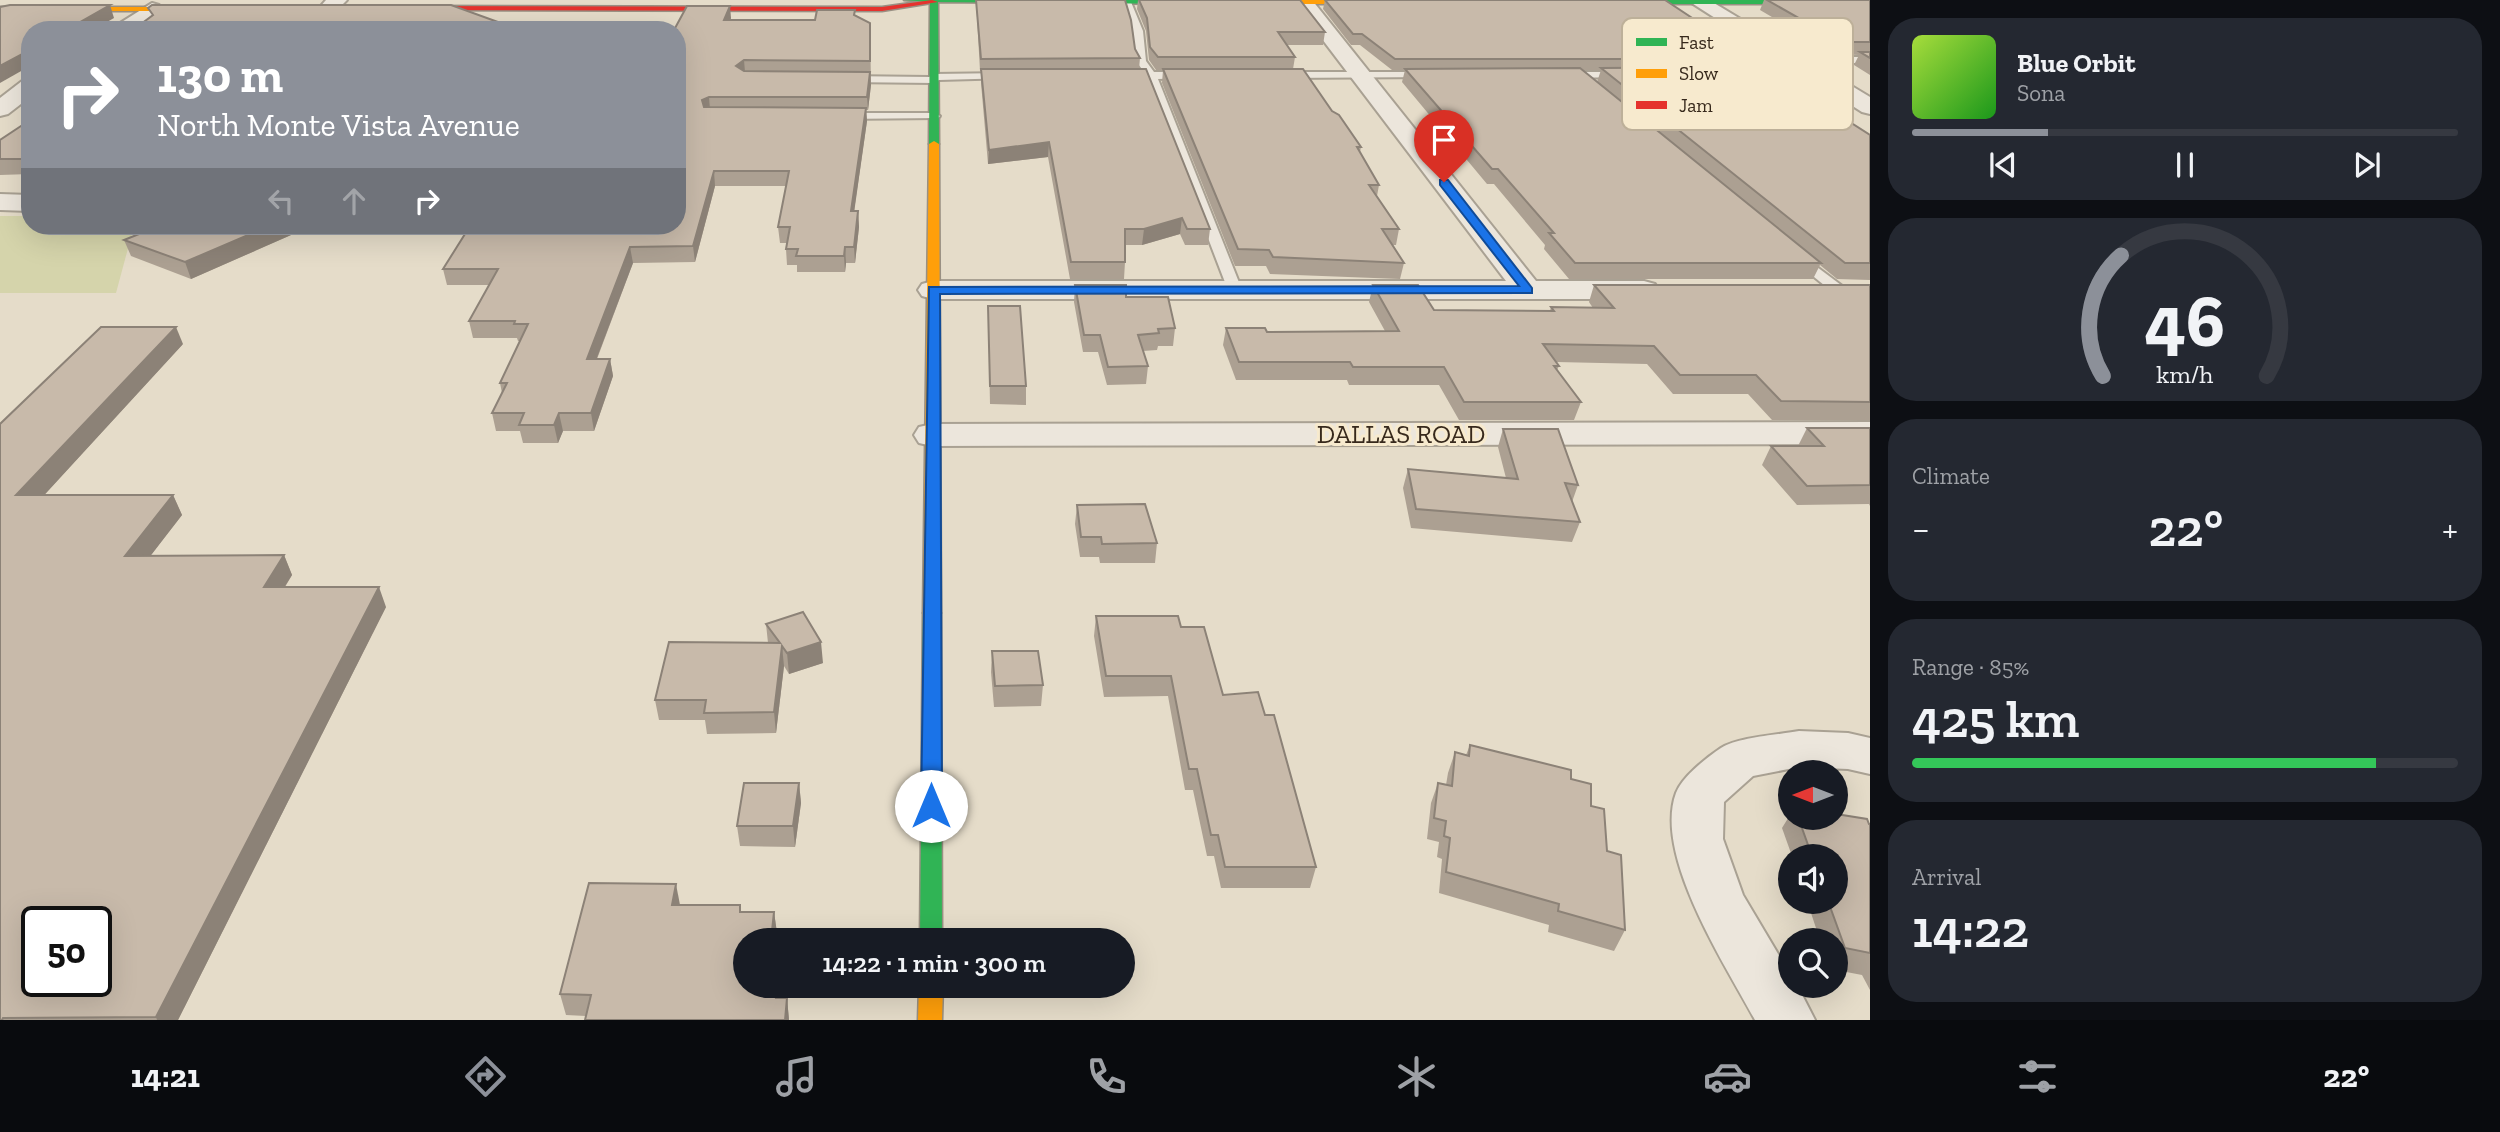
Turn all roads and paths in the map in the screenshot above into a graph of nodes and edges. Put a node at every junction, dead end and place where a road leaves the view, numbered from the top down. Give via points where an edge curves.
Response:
1 (908, 0) edge
2 (934, 1) edge
3 (1697, 1) edge
4 (1126, 2) junction
5 (1208, 2) edge
6 (1236, 2) edge
7 (1304, 2) junction
8 (1387, 2) edge
9 (1595, 2) edge
10 (1870, 2) edge
11 (392, 8) edge
12 (0, 9) edge
13 (152, 9) junction
14 (221, 9) edge
15 (1725, 18) edge
16 (133, 21) edge
17 (1150, 75) junction
18 (1206, 75) edge
19 (1276, 75) edge
20 (1360, 75) junction
21 (1442, 75) edge
22 (1552, 75) edge
23 (1579, 75) junction
24 (1622, 75) edge
25 (1015, 76) edge
26 (1110, 76) edge
27 (934, 78) junction
28 (826, 79) edge
29 (21, 83) edge
30 (1600, 92) edge
31 (1853, 97) edge
32 (1870, 107) edge
33 (0, 110) edge
34 (828, 116) edge
35 (934, 116) junction
36 (0, 202) edge
37 (21, 203) edge
38 (1788, 248) edge
39 (933, 290) junction
40 (1235, 290) junction
41 (1528, 290) junction
42 (1677, 290) edge
43 (1799, 291) edge
44 (1840, 291) junction
45 (1870, 291) edge
46 (1870, 433) edge
47 (932, 435) junction
48 (1870, 756) edge
49 (931, 928) edge
50 (930, 998) edge
51 (930, 1020) edge
52 (1786, 1020) edge

1 - 2 main road
2 - 4 main road
2 - 11 main road via 882,9
2 - 27 main road
3 - 9 main road
3 - 10 main road
3 - 15 street
4 - 5 main road
4 - 17 lane via 1138,32 1141,61
6 - 7 main road
7 - 8 main road
7 - 20 street
12 - 13 main road
13 - 14 main road
13 - 16 street
17 - 18 lane
17 - 26 lane
17 - 40 lane
19 - 20 lane
20 - 21 lane
20 - 41 street
22 - 23 lane
23 - 24 lane
23 - 30 lane
25 - 27 lane
27 - 28 lane
27 - 35 main road
29 - 33 street
31 - 32 street
34 - 35 lane
35 - 39 main road
36 - 37 street
38 - 44 lane
39 - 40 street
39 - 47 main road
40 - 41 street
41 - 42 street
43 - 44 street
44 - 45 street
46 - 47 street, DALLAS ROAD
47 - 49 main road
48 - 52 street via 1799,749 1739,760 1700,795 1697,839 1719,902
50 - 51 main road

